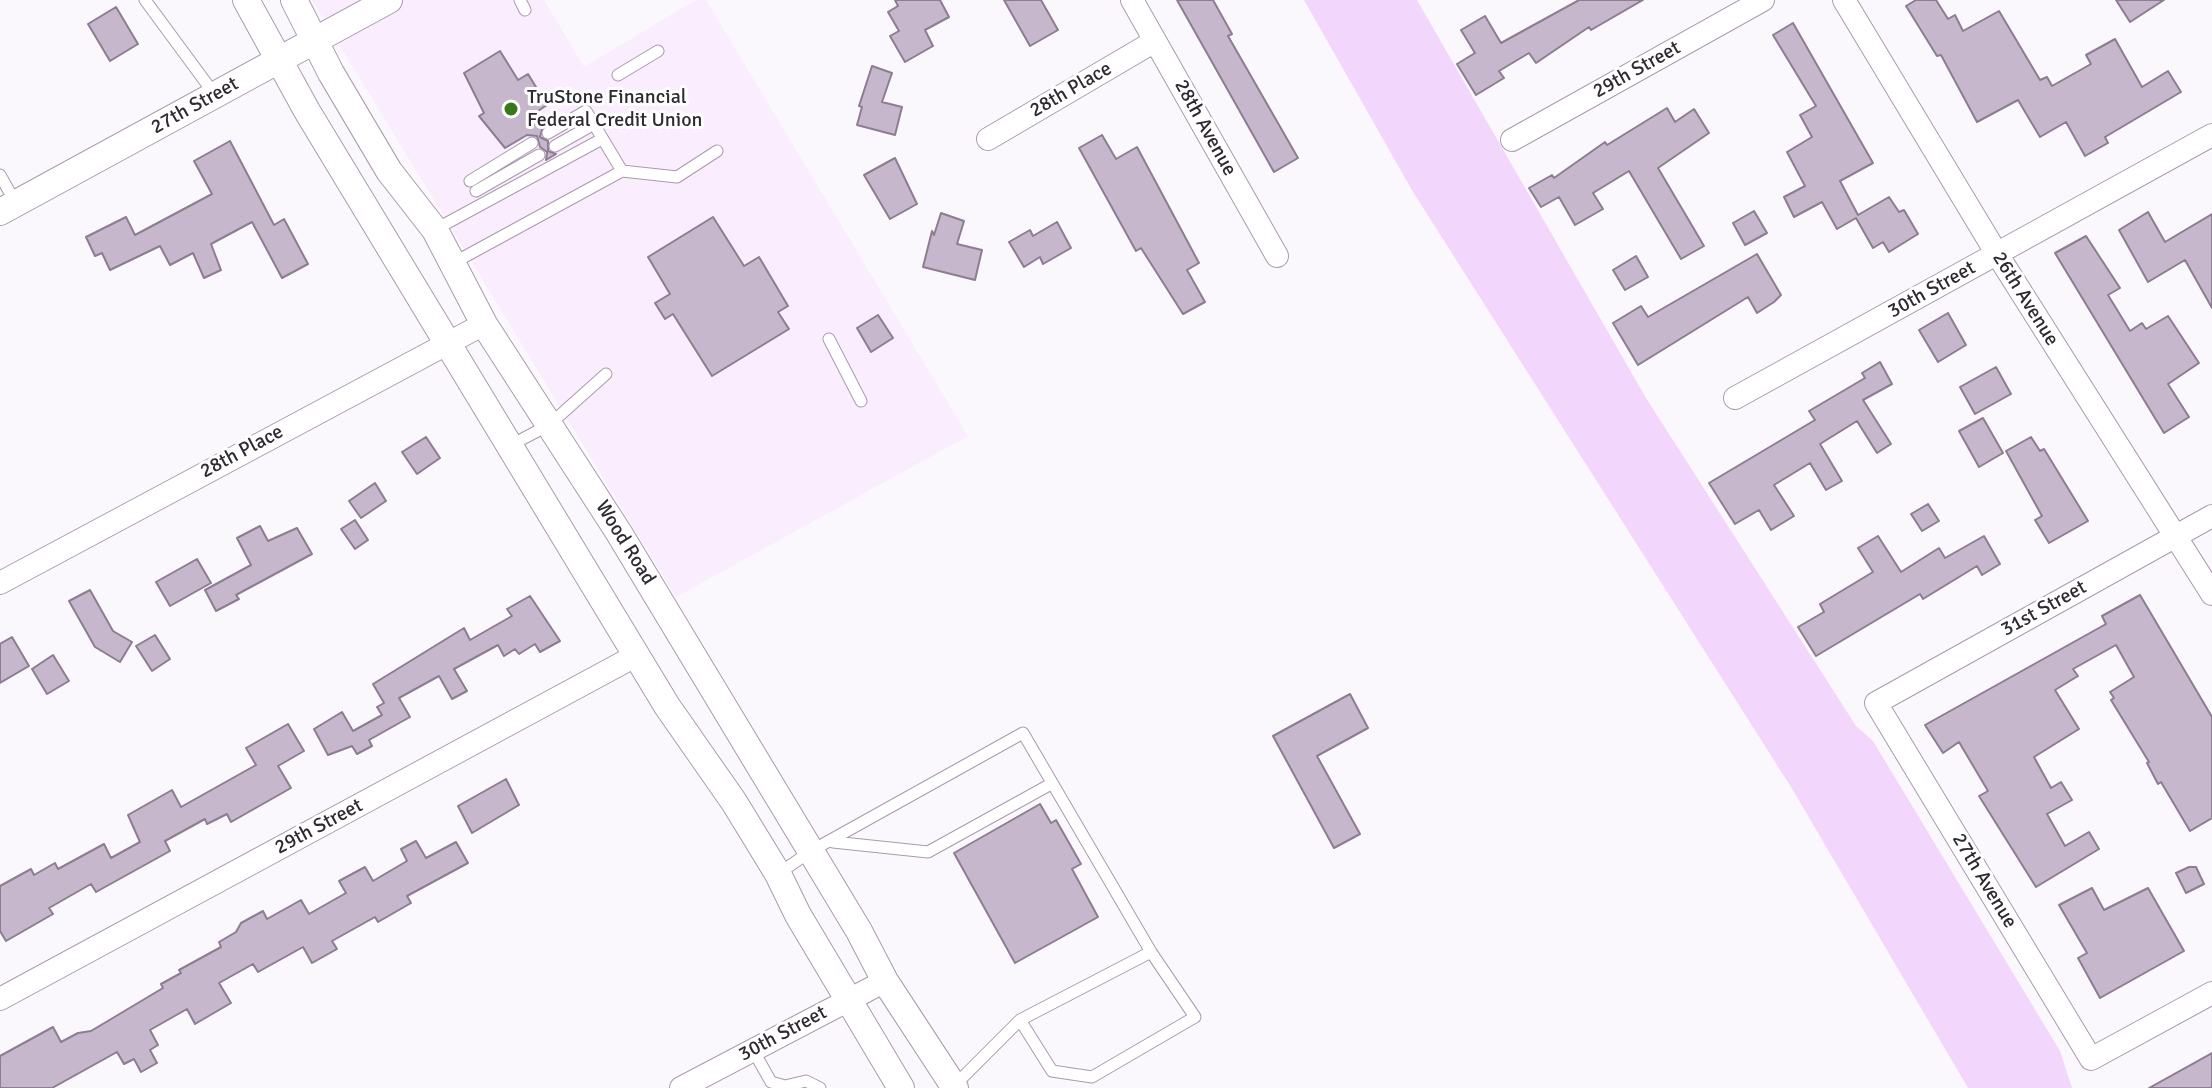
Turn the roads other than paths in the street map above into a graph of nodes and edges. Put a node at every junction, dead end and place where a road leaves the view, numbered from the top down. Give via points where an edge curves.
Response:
1 (145, 0) edge
2 (246, 0) edge
3 (294, 0) edge
4 (389, 0) edge
5 (1132, 0) edge
6 (1763, 0) edge
7 (1844, 0) edge
8 (315, 40) junction
9 (1155, 41) junction
10 (658, 51) dead end
11 (281, 59) junction
12 (618, 75) dead end
13 (215, 95) junction
14 (594, 124) junction
15 (548, 133) dead end
16 (2212, 135) edge
17 (602, 139) junction
18 (988, 139) dead end
19 (1512, 140) dead end
20 (532, 143) dead end
21 (555, 146) dead end
22 (717, 151) dead end
23 (539, 155) dead end
24 (622, 171) junction
25 (0, 175) edge
26 (476, 192) junction
27 (8, 208) edge
28 (435, 230) junction
29 (1997, 254) junction
30 (1277, 256) dead end
31 (455, 262) junction
32 (484, 324) junction
33 (829, 339) dead end
34 (446, 342) junction
35 (606, 374) dead end
36 (1735, 398) dead end
37 (861, 401) dead end
38 (549, 425) junction
39 (511, 445) junction
40 (2212, 516) edge
41 (2176, 536) junction
42 (0, 583) edge
43 (2212, 594) edge
44 (637, 655) junction
45 (1876, 703) joint
46 (1051, 784) junction
47 (820, 846) junction
48 (778, 874) junction
49 (1151, 952) junction
50 (885, 981) junction
51 (2212, 993) edge
52 (0, 999) edge
53 (848, 1000) junction
54 (1020, 1020) junction
55 (753, 1050) junction
56 (955, 1087) edge
57 (681, 1088) edge
58 (820, 1088) edge
59 (901, 1088) edge

1 - 13 lane
2 - 11 street
3 - 8 street, Wood Road
4 - 8 street, 27th Street
5 - 9 street, 28th Avenue
6 - 19 street, 29th Street
7 - 29 street, 26th Avenue
8 - 11 street, 27th Street
8 - 28 street, Wood Road via 389,171
9 - 18 street, 28th Place
9 - 30 street, 28th Avenue
10 - 12 lane
11 - 13 street, 27th Street
11 - 34 street
13 - 27 street, 27th Street
14 - 15 lane via 586,111
14 - 17 lane
14 - 21 lane
16 - 29 street, 30th Street
17 - 24 lane
17 - 26 lane via 510,192
20 - 26 lane
22 - 24 lane via 677,177
23 - 26 lane
24 - 31 lane
25 - 27 lane
26 - 28 lane
28 - 31 street, Wood Road
29 - 36 street, 30th Street
29 - 41 street, 26th Avenue
31 - 32 street, Wood Road
32 - 34 street, 28th Place
32 - 38 street, Wood Road
33 - 37 lane
34 - 39 street
34 - 42 street, 28th Place
35 - 38 lane
38 - 39 lane
38 - 47 street, Wood Road
39 - 44 street
40 - 41 street, 31st Street
41 - 43 street, 26th Avenue
41 - 45 street, 31st Street
44 - 48 street
44 - 52 street, 29th Street
45 - 51 street, 27th Avenue via 2091,1059
46 - 47 lane via 928,852
46 - 47 lane via 1023,733
46 - 49 lane
47 - 48 lane
47 - 50 street, Wood Road
48 - 53 street
49 - 54 lane
49 - 54 lane via 1195,1017 1092,1077 1052,1071
50 - 53 street, 30th Street
50 - 56 street, Wood Road
53 - 55 street, 30th Street
53 - 59 street
54 - 56 lane
55 - 57 street, 30th Street
55 - 58 lane via 771,1082 785,1086 806,1081

